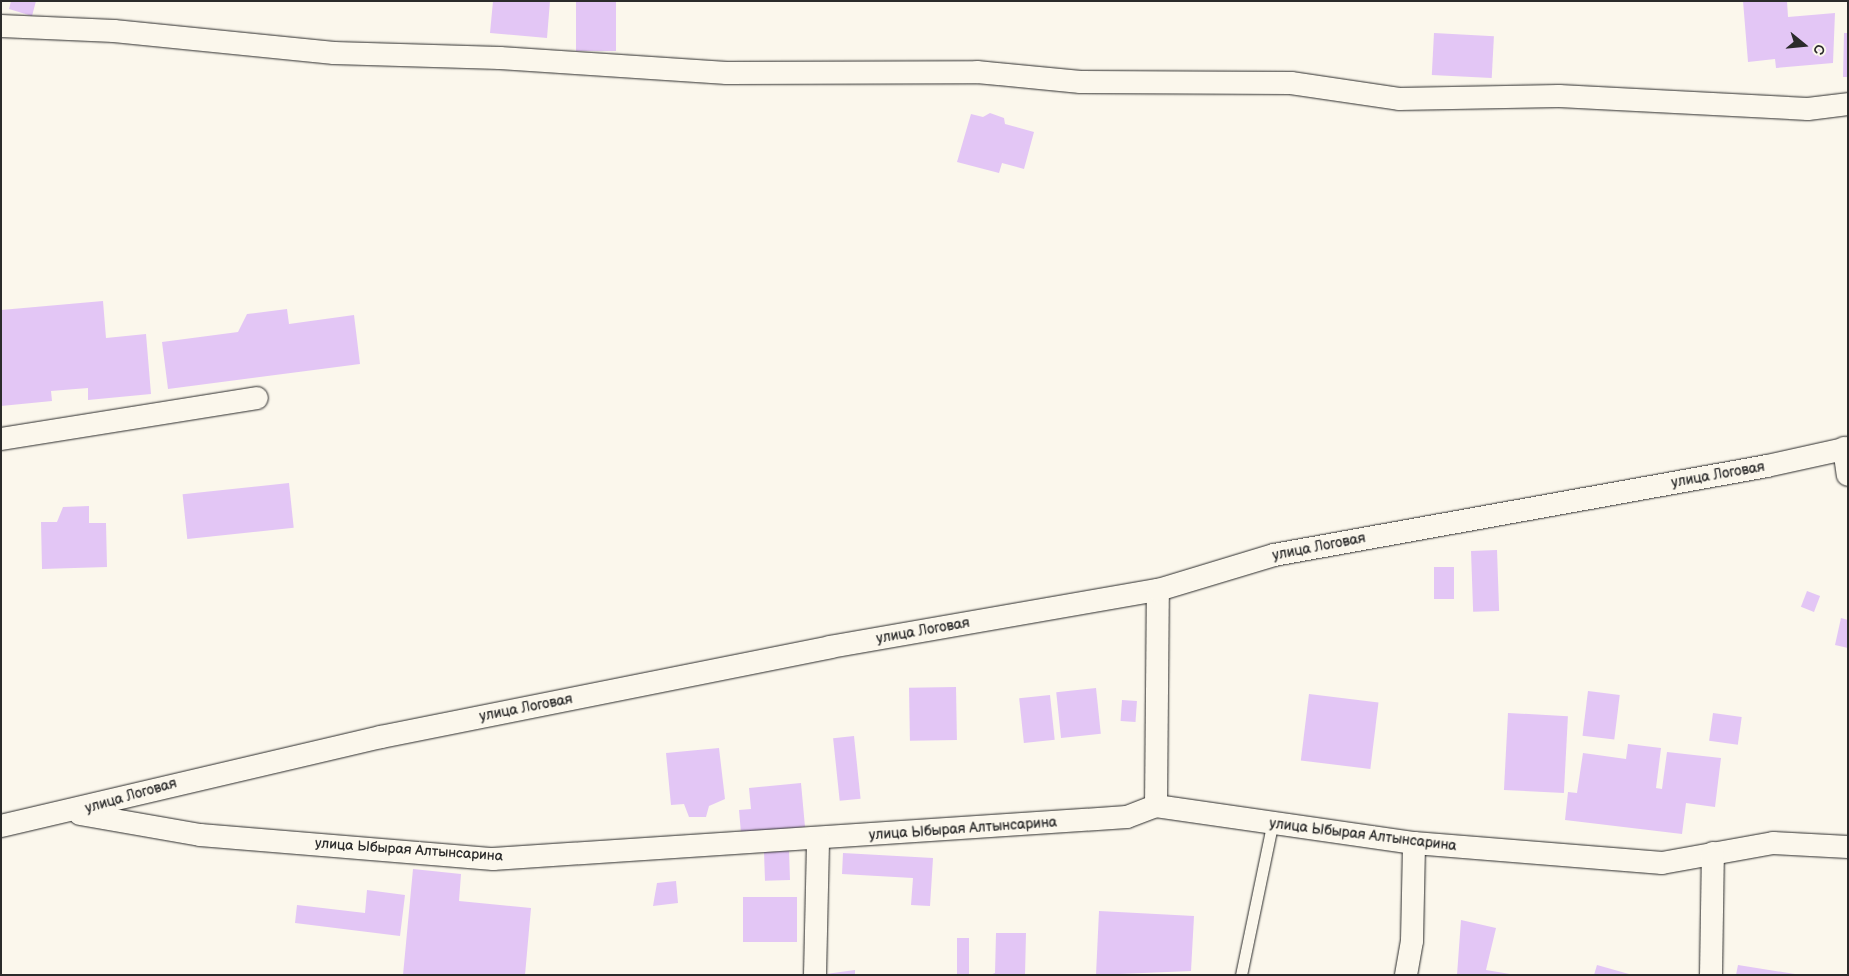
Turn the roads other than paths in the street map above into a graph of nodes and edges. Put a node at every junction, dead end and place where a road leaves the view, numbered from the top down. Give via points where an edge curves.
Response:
1 (1, 26) edge
2 (1848, 104) edge
3 (257, 398) dead end
4 (1, 440) edge
5 (1846, 448) edge
6 (1848, 475) edge
7 (1158, 590) junction
8 (1156, 806) junction
9 (74, 813) junction
10 (1272, 825) junction
11 (1, 826) edge
12 (818, 840) junction
13 (1414, 843) junction
14 (1848, 847) edge
15 (1713, 853) junction
16 (815, 975) edge
17 (1241, 975) edge
18 (1406, 975) edge
19 (1711, 975) edge

1 - 2 street via 114,31 334,54 500,58 727,73 978,72 1082,82 1291,82 1400,99 1559,96 1808,109
3 - 4 street
5 - 6 street
5 - 7 street, улица Логовая via 1767,466 1274,555
7 - 8 street
7 - 9 street, улица Логовая via 830,647 390,735 180,782
8 - 10 street, улица Ыбырая Алтынсарина
8 - 12 street, улица Ыбырая Алтынсарина via 1127,817
9 - 11 street, улица Логовая
9 - 12 street, улица Ыбырая Алтынсарина via 200,834 493,859
10 - 13 street, улица Ыбырая Алтынсарина
10 - 17 lane
12 - 16 street
13 - 15 street, улица Ыбырая Алтынсарина via 1662,863
13 - 18 street via 1412,941
14 - 15 street, улица Ыбырая Алтынсарина via 1773,843
15 - 19 street

